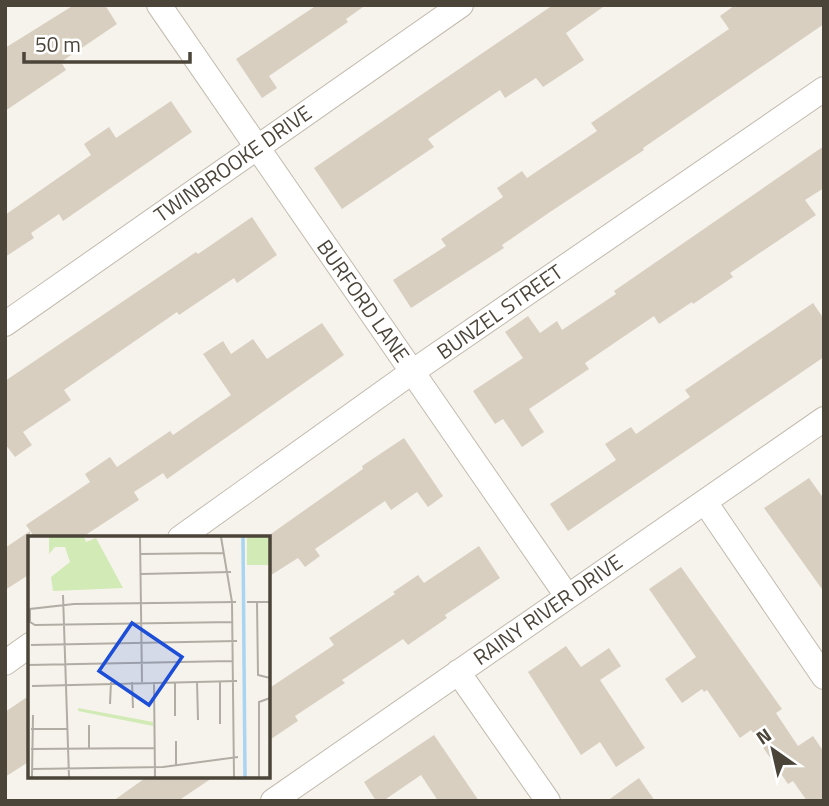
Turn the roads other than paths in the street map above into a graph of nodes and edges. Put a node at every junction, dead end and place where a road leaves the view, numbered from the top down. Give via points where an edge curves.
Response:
1 (159, 5) edge
2 (461, 5) edge
3 (824, 89) edge
4 (256, 147) junction
5 (5, 324) edge
6 (412, 372) junction
7 (824, 419) edge
8 (705, 502) junction
9 (183, 536) edge
10 (567, 596) junction
11 (28, 646) edge
12 (5, 663) edge
13 (458, 672) junction
14 (824, 677) edge
15 (272, 801) edge
16 (548, 801) edge

1 - 4 street, BURFORD LANE
2 - 4 street, TWINBROOKE DRIVE
3 - 6 street, BUNZEL STREET
4 - 5 street, TWINBROOKE DRIVE
4 - 6 street, BURFORD LANE
6 - 9 street, BUNZEL STREET
6 - 10 street, BURFORD LANE
7 - 8 street, RAINY RIVER DRIVE
8 - 10 street, RAINY RIVER DRIVE
8 - 14 street
10 - 13 street, RAINY RIVER DRIVE
11 - 12 street
13 - 15 street, RAINY RIVER DRIVE
13 - 16 street

